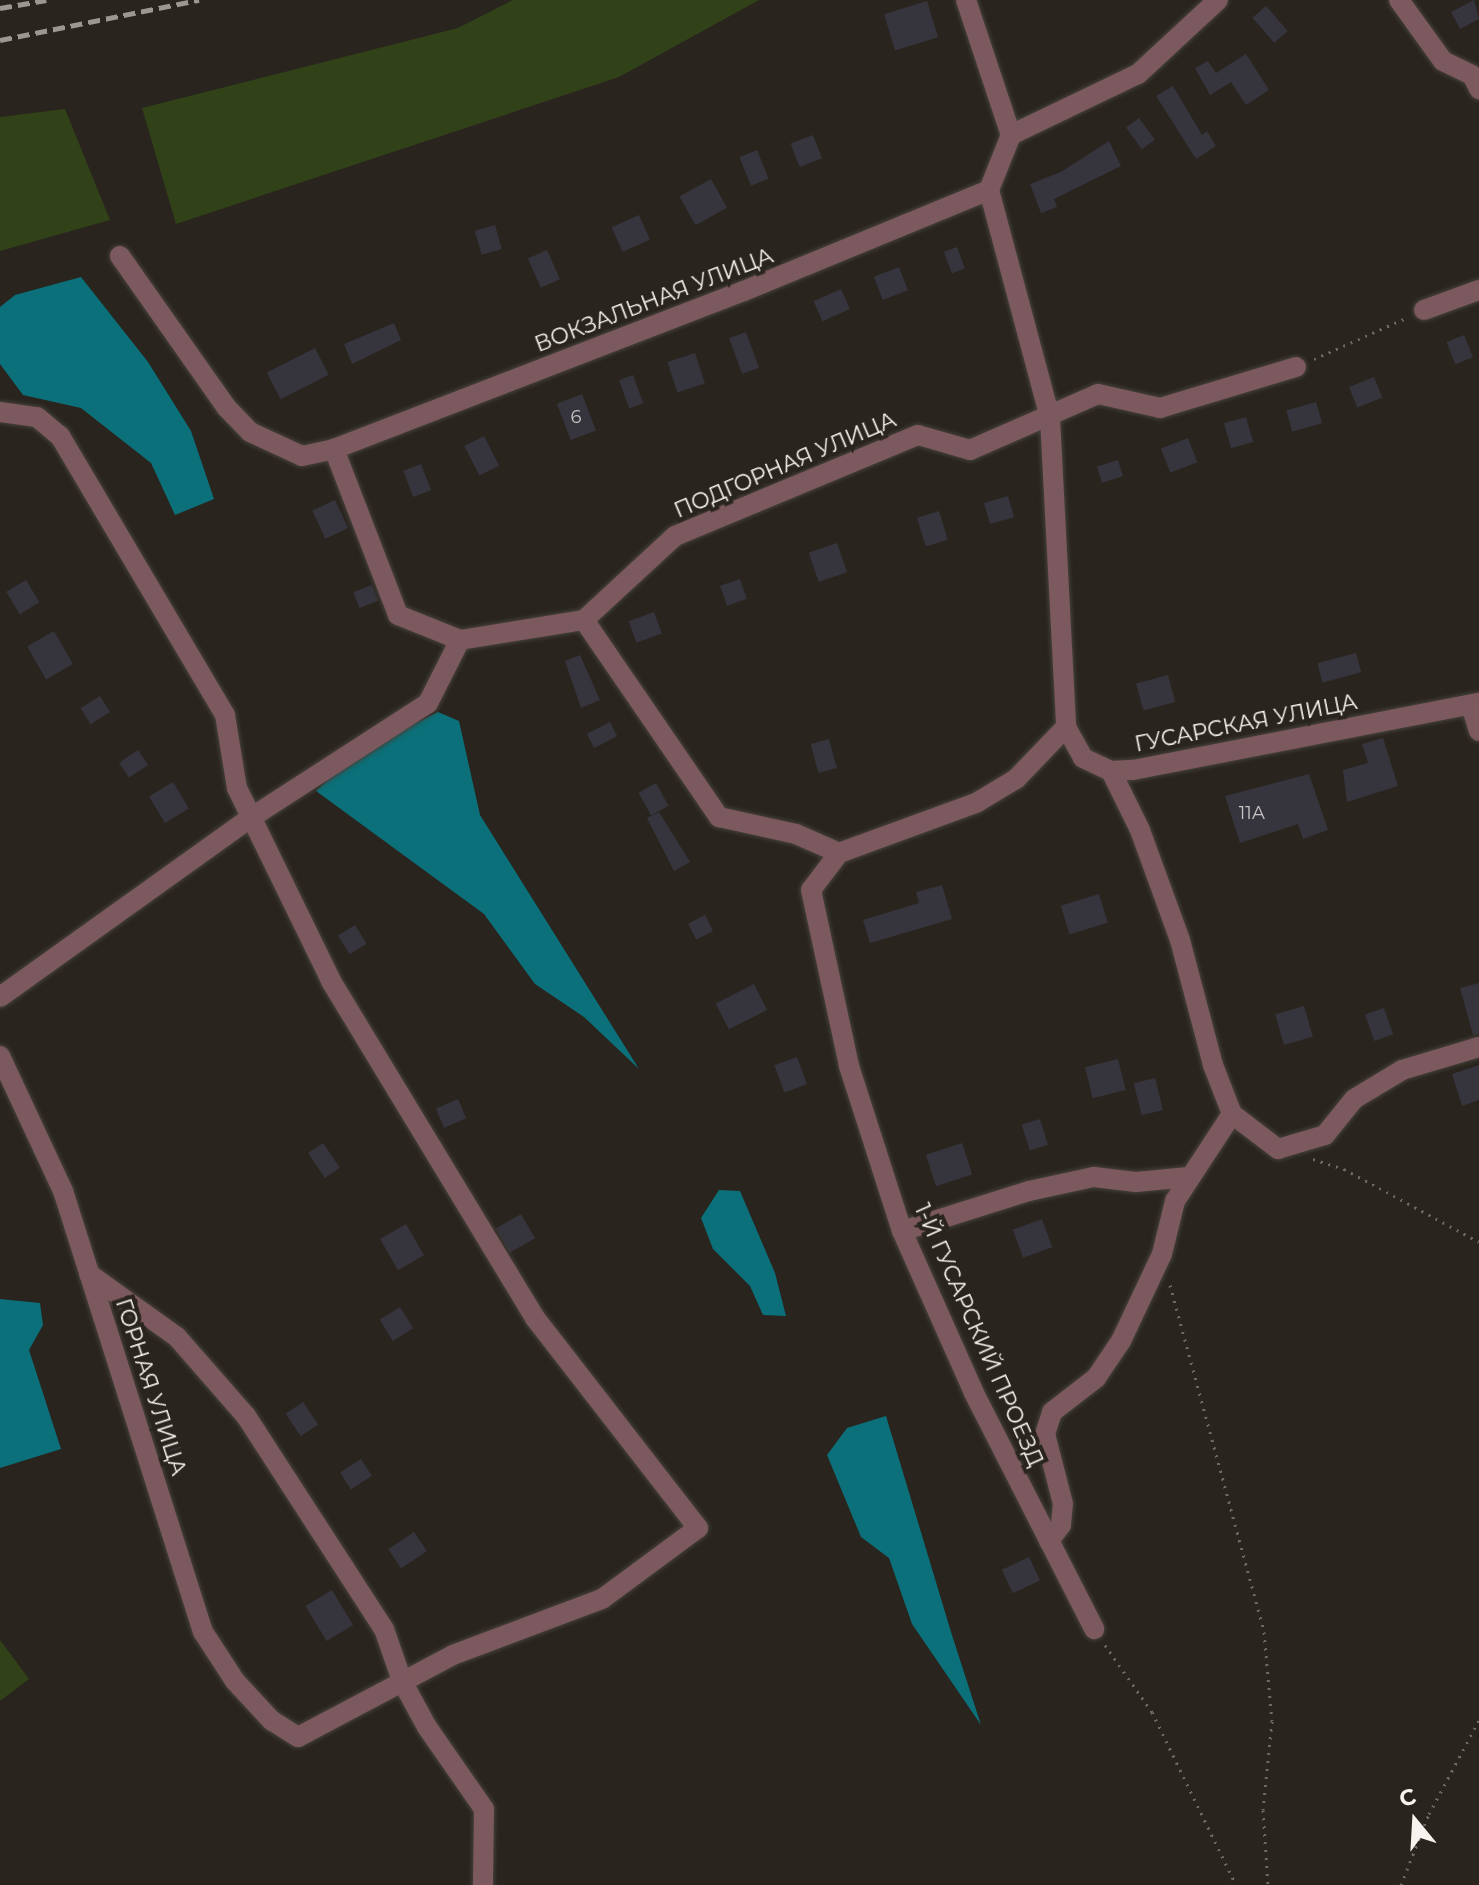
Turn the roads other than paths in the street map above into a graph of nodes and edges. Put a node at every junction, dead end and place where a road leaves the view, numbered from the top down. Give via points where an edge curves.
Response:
1 (966, 0) edge
2 (1218, 0) edge
3 (1399, 0) edge
4 (1477, 78) edge
5 (1011, 135) junction
6 (989, 190) junction
7 (120, 256) dead end
8 (1479, 290) edge
9 (1424, 310) road end
10 (1296, 367) road end
11 (0, 412) edge
12 (1050, 418) junction
13 (334, 449) junction
14 (584, 620) junction
15 (460, 640) junction
16 (1475, 704) edge
17 (1066, 727) junction
18 (1479, 731) edge
19 (1111, 771) junction
20 (249, 819) junction
21 (839, 853) junction
22 (0, 997) edge
23 (1479, 1047) edge
24 (0, 1056) edge
25 (1232, 1114) junction
26 (1189, 1177) junction
27 (902, 1231) junction
28 (89, 1274) junction
29 (1049, 1541) junction
30 (1094, 1629) road end
31 (402, 1681) junction
32 (483, 1885) edge

1 - 5 street
2 - 5 street via 1138,74
3 - 4 street via 1443,61
5 - 6 street
6 - 12 street
6 - 13 street, ВОКЗАЛЬНАЯ УЛИЦА
7 - 13 street, ВОКЗАЛЬНАЯ УЛИЦА via 188,360 250,432 302,456
8 - 9 street
10 - 12 street, ПОДГОРНАЯ УЛИЦА via 1160,408 1098,394
11 - 20 street via 37,417 60,436 225,715 237,788
12 - 14 street, ПОДГОРНАЯ УЛИЦА via 970,450 918,435 675,536
12 - 17 street
13 - 15 street via 398,615
14 - 15 street
14 - 21 street via 719,817 796,834
15 - 20 street via 428,703
16 - 18 street
16 - 19 street, ГУСАРСКАЯ УЛИЦА
17 - 19 street, ГУСАРСКАЯ УЛИЦА via 1083,758
17 - 21 street via 1016,779 976,803
19 - 25 street via 1140,830 1180,940 1213,1065
20 - 22 street
20 - 31 street via 331,981 535,1318 698,1528 602,1599 453,1655
21 - 27 street, 1-Й ГУСАРСКИЙ ПРОЕЗД via 811,890 849,1066
23 - 25 street via 1402,1070 1354,1099 1325,1135 1278,1149
24 - 28 street, ГОРНАЯ УЛИЦА via 63,1191
25 - 26 street
26 - 27 street via 1136,1182 1094,1177 1029,1191
26 - 29 street via 1175,1201 1162,1254 1121,1341 1096,1378 1052,1412 1045,1434 1047,1454 1063,1504 1061,1525
27 - 29 street, 1-Й ГУСАРСКИЙ ПРОЕЗД via 974,1393
28 - 31 street via 177,1337 246,1416 384,1629
28 - 31 street, ГОРНАЯ УЛИЦА via 203,1632 235,1681 272,1721 298,1737
29 - 30 street, 1-Й ГУСАРСКИЙ ПРОЕЗД
31 - 32 street via 484,1809

